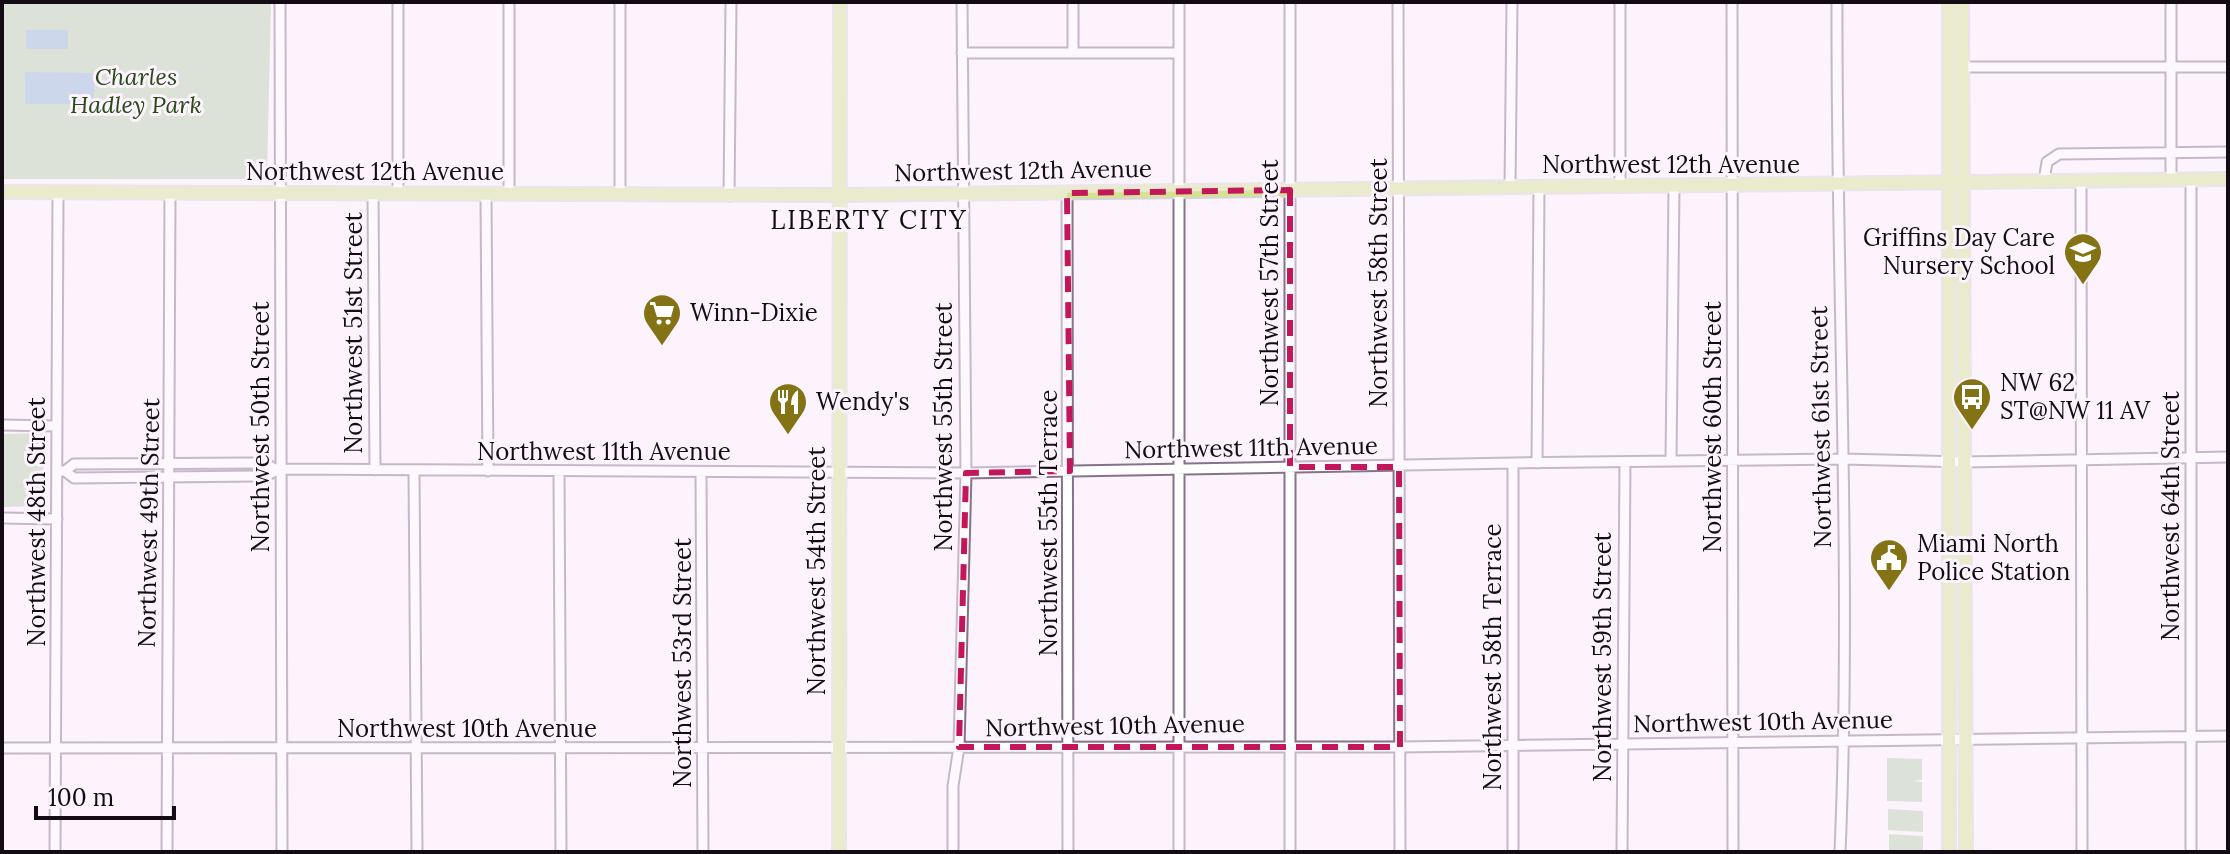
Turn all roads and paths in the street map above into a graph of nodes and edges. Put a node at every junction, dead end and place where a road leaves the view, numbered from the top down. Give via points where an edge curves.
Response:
1 (280, 2) edge
2 (398, 2) edge
3 (509, 2) edge
4 (620, 2) edge
5 (731, 2) edge
6 (840, 2) edge
7 (962, 2) edge
8 (1073, 2) edge
9 (1179, 2) edge
10 (1290, 2) edge
11 (1398, 2) edge
12 (1512, 2) edge
13 (1620, 2) edge
14 (1732, 2) edge
15 (1837, 2) edge
16 (1949, 2) edge
17 (1962, 2) edge
18 (2171, 2) edge
19 (1073, 50) junction
20 (962, 53) junction
21 (1179, 53) junction
22 (1962, 67) junction
23 (2228, 67) edge
24 (2171, 68) junction
25 (2228, 152) edge
26 (2171, 153) junction
27 (2191, 179) junction
28 (2228, 179) edge
29 (2171, 180) junction
30 (2044, 181) junction
31 (2081, 181) junction
32 (1956, 182) junction
33 (1732, 186) junction
34 (1836, 186) junction
35 (1510, 187) junction
36 (1539, 187) junction
37 (1620, 187) junction
38 (1674, 187) junction
39 (1399, 189) junction
40 (1290, 190) junction
41 (2, 192) edge
42 (1180, 192) junction
43 (58, 193) junction
44 (1067, 193) junction
45 (170, 194) junction
46 (282, 194) junction
47 (373, 194) junction
48 (398, 194) junction
49 (486, 194) junction
50 (509, 194) junction
51 (620, 194) junction
52 (962, 194) junction
53 (840, 195) junction
54 (729, 196) junction
55 (2, 425) edge
56 (57, 426) junction
57 (2191, 457) junction
58 (2228, 457) edge
59 (1843, 459) junction
60 (2081, 460) junction
61 (1671, 461) junction
62 (1733, 461) junction
63 (1625, 462) junction
64 (1958, 462) junction
65 (1513, 463) junction
66 (1537, 463) junction
67 (170, 465) junction
68 (1290, 467) junction
69 (1399, 467) junction
70 (1180, 468) junction
71 (278, 469) junction
72 (375, 470) junction
73 (61, 471) junction
74 (414, 471) junction
75 (488, 471) junction
76 (1070, 471) junction
77 (559, 472) junction
78 (839, 472) junction
79 (701, 473) junction
80 (966, 473) junction
81 (170, 478) junction
82 (2, 518) edge
83 (57, 519) junction
84 (2191, 736) junction
85 (2228, 736) edge
86 (2081, 737) junction
87 (1948, 739) junction
88 (1965, 739) junction
89 (1735, 740) junction
90 (1842, 740) junction
91 (1290, 744) junction
92 (1513, 744) junction
93 (1623, 744) junction
94 (1177, 745) junction
95 (1068, 746) junction
96 (959, 747) junction
97 (1400, 747) junction
98 (2, 748) edge
99 (55, 748) junction
100 (704, 748) junction
101 (839, 748) junction
102 (166, 749) junction
103 (281, 749) junction
104 (560, 749) junction
105 (416, 750) junction
106 (55, 852) edge
107 (167, 852) edge
108 (282, 852) edge
109 (417, 852) edge
110 (561, 852) edge
111 (703, 852) edge
112 (839, 852) edge
113 (953, 852) edge
114 (1068, 852) edge
115 (1179, 852) edge
116 (1290, 852) edge
117 (1400, 852) edge
118 (1513, 852) edge
119 (1622, 852) edge
120 (1733, 852) edge
121 (1840, 852) edge
122 (1949, 852) edge
123 (1966, 852) edge
124 (2082, 852) edge
125 (2191, 852) edge

1 - 46 street, Northwest 50th Street
2 - 48 street, Northwest 51st Street
3 - 50 street
4 - 51 street
5 - 54 street
6 - 53 main road, Northwest 54th Street
7 - 20 street, Northwest 55th Street
8 - 19 street
9 - 21 street
10 - 40 street, Northwest 57th Street
11 - 39 street, Northwest 58th Street
12 - 35 street
13 - 37 street
14 - 33 street, Northwest 60th Street
15 - 34 street, Northwest 61st Street
16 - 32 main road
17 - 22 main road
18 - 24 street
19 - 20 street
19 - 21 street
20 - 52 street, Northwest 55th Street
21 - 42 street
22 - 24 street
22 - 32 main road
23 - 24 street
24 - 26 street
25 - 26 street
26 - 29 street
26 - 30 street via 2054,155 2047,162
27 - 28 main road, Northwest 12th Avenue
27 - 29 main road, Northwest 12th Avenue
27 - 57 street, Northwest 64th Street
29 - 31 main road, Northwest 12th Avenue
30 - 31 main road, Northwest 12th Avenue
30 - 32 main road, Northwest 12th Avenue
31 - 60 street
32 - 34 main road, Northwest 12th Avenue
32 - 64 main road
33 - 34 main road, Northwest 12th Avenue
33 - 38 main road, Northwest 12th Avenue
33 - 62 street, Northwest 60th Street
34 - 59 street, Northwest 61st Street
35 - 36 main road, Northwest 12th Avenue
35 - 39 main road, Northwest 12th Avenue
36 - 37 main road, Northwest 12th Avenue
36 - 66 street
37 - 38 main road, Northwest 12th Avenue
38 - 61 street
39 - 40 main road, Northwest 12th Avenue
39 - 69 street, Northwest 58th Street
40 - 42 main road, Northwest 12th Avenue
40 - 68 street, Northwest 57th Street
41 - 43 main road, Northwest 12th Avenue
42 - 44 main road, Northwest 12th Avenue
42 - 70 street
43 - 45 main road, Northwest 12th Avenue
43 - 56 street, Northwest 48th Street
44 - 52 main road, Northwest 12th Avenue
44 - 76 street, Northwest 55th Terrace
45 - 46 main road, Northwest 12th Avenue
45 - 67 street, Northwest 49th Street
46 - 47 main road, Northwest 12th Avenue
46 - 71 street, Northwest 50th Street
47 - 48 main road, Northwest 12th Avenue
47 - 72 street, Northwest 51st Street
48 - 49 main road, Northwest 12th Avenue
49 - 50 main road, Northwest 12th Avenue
49 - 75 street
50 - 51 main road, Northwest 12th Avenue
51 - 54 main road, Northwest 12th Avenue
52 - 53 main road, Northwest 12th Avenue
52 - 80 street, Northwest 55th Street
53 - 54 main road, Northwest 12th Avenue
53 - 78 main road, Northwest 54th Street
55 - 56 street
56 - 73 street, Northwest 48th Street
57 - 58 street, Northwest 11th Avenue
57 - 60 street, Northwest 11th Avenue
57 - 84 street, Northwest 64th Street
59 - 62 street, Northwest 11th Avenue
59 - 64 street, Northwest 11th Avenue
59 - 90 street, Northwest 61st Street
60 - 64 street, Northwest 11th Avenue
60 - 86 street
61 - 62 street, Northwest 11th Avenue
61 - 63 street, Northwest 11th Avenue
62 - 89 street, Northwest 60th Street
63 - 66 street, Northwest 11th Avenue
63 - 93 street, Northwest 59th Street
64 - 87 main road
64 - 88 main road
65 - 66 street, Northwest 11th Avenue
65 - 69 street, Northwest 11th Avenue
65 - 92 street, Northwest 58th Terrace
67 - 71 street, Northwest 11th Avenue via 265,463
67 - 73 street, Northwest 11th Avenue via 74,464
67 - 81 street, Northwest 49th Street
68 - 69 street, Northwest 11th Avenue
68 - 70 street, Northwest 11th Avenue
68 - 91 street, Northwest 57th Street
69 - 97 street, Northwest 58th Street
70 - 76 street, Northwest 11th Avenue
70 - 94 street
71 - 72 street, Northwest 11th Avenue
71 - 81 street, Northwest 11th Avenue via 265,476
71 - 103 street, Northwest 50th Street
72 - 74 street, Northwest 11th Avenue
73 - 81 street, Northwest 11th Avenue via 74,478
73 - 83 street, Northwest 48th Street
74 - 75 street, Northwest 11th Avenue
74 - 105 street
75 - 77 street, Northwest 11th Avenue
76 - 80 street, Northwest 11th Avenue
76 - 95 street, Northwest 55th Terrace
77 - 79 street, Northwest 11th Avenue
77 - 104 street
78 - 79 street, Northwest 11th Avenue
78 - 80 street, Northwest 11th Avenue
78 - 101 main road, Northwest 54th Street
79 - 100 street, Northwest 53rd Street
80 - 96 street, Northwest 55th Street
81 - 102 street, Northwest 49th Street
82 - 83 street
83 - 99 street, Northwest 48th Street
84 - 85 street, Northwest 10th Avenue
84 - 86 street, Northwest 10th Avenue
84 - 125 street, Northwest 64th Street
86 - 88 street, Northwest 10th Avenue
86 - 124 street
87 - 88 street, Northwest 10th Avenue
87 - 90 street, Northwest 10th Avenue
87 - 122 main road
88 - 123 main road
89 - 90 street, Northwest 10th Avenue
89 - 93 street, Northwest 10th Avenue
89 - 120 street, Northwest 60th Street
90 - 121 street, Northwest 61st Street
91 - 94 street, Northwest 10th Avenue
91 - 97 street, Northwest 10th Avenue
91 - 116 street, Northwest 57th Street
92 - 93 street, Northwest 10th Avenue
92 - 97 street, Northwest 10th Avenue
92 - 118 street, Northwest 58th Terrace
93 - 119 street, Northwest 59th Street
94 - 95 street, Northwest 10th Avenue
94 - 115 street
95 - 96 street, Northwest 10th Avenue
95 - 114 street, Northwest 55th Terrace
96 - 101 street, Northwest 10th Avenue
96 - 113 street, Northwest 55th Street
97 - 117 street, Northwest 58th Street
98 - 99 street, Northwest 10th Avenue
99 - 102 street, Northwest 10th Avenue
99 - 106 street, Northwest 48th Street
100 - 101 street, Northwest 10th Avenue
100 - 104 street, Northwest 10th Avenue
100 - 111 street, Northwest 53rd Street
101 - 112 main road, Northwest 54th Street
102 - 103 street, Northwest 10th Avenue
102 - 107 street, Northwest 49th Street
103 - 105 street, Northwest 10th Avenue
103 - 108 street, Northwest 50th Street
104 - 105 street, Northwest 10th Avenue
104 - 110 street
105 - 109 street

